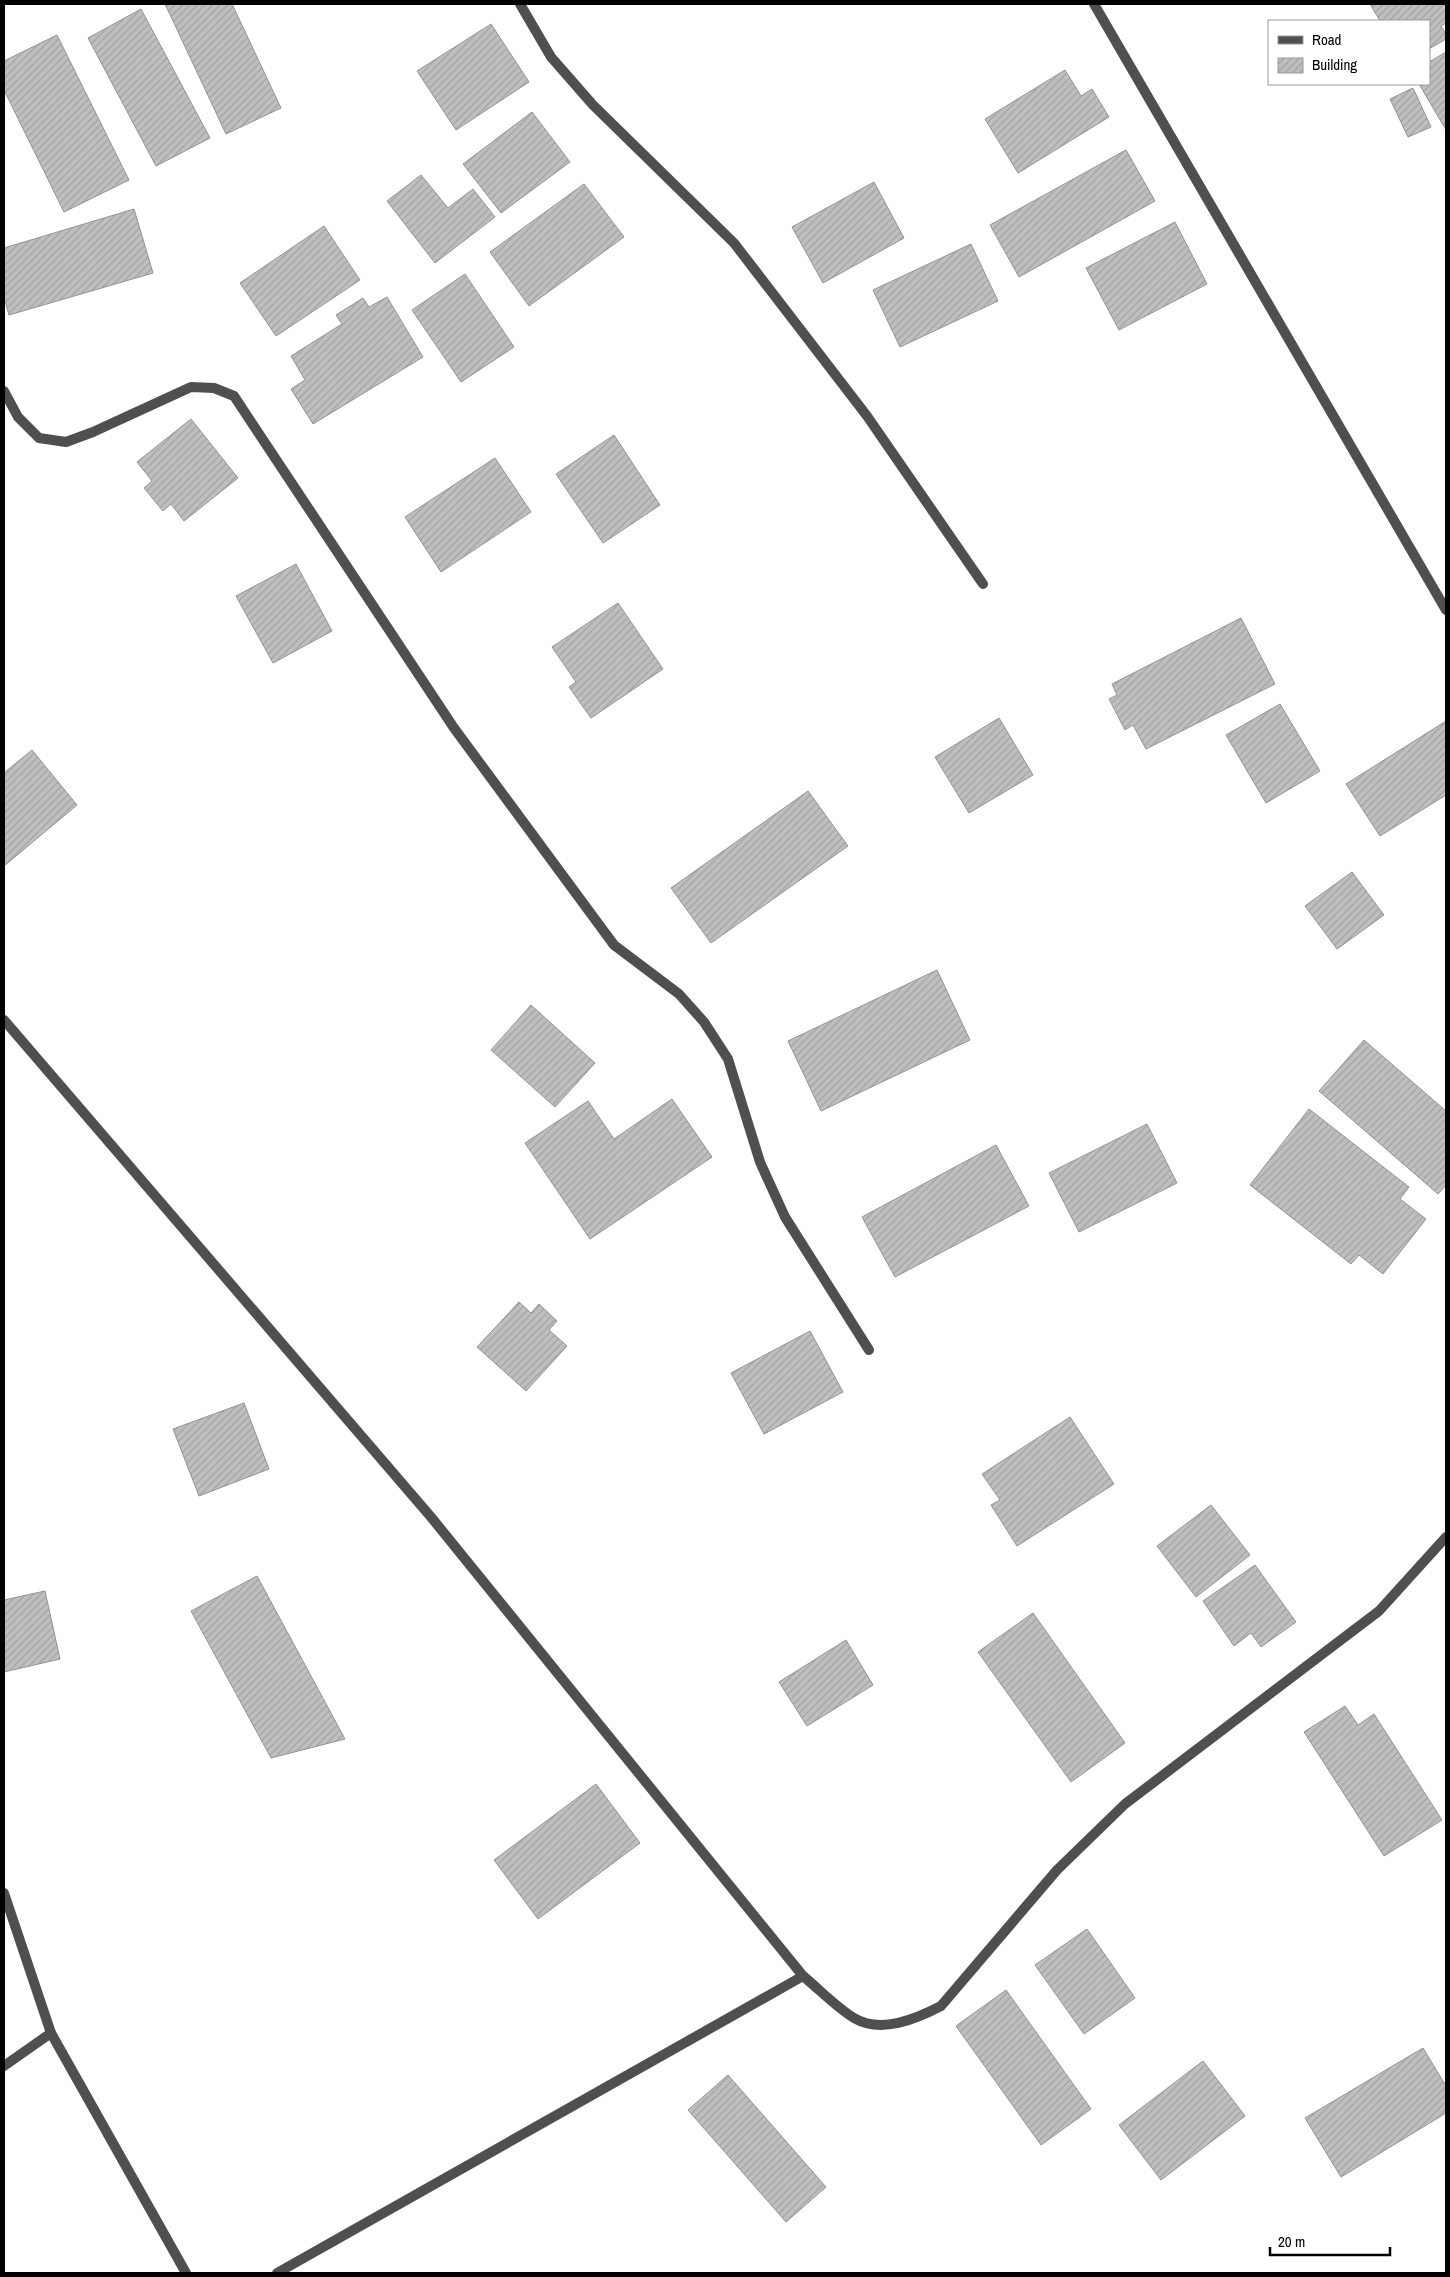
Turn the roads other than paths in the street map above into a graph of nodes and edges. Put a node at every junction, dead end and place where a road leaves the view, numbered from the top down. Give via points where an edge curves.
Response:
1 (520, 4) edge
2 (1094, 4) edge
3 (4, 391) edge
4 (982, 584) dead end
5 (1446, 610) edge
6 (4, 1020) edge
7 (869, 1350) dead end
8 (1446, 1537) edge
9 (4, 1893) edge
10 (803, 1976) junction
11 (52, 2033) junction
12 (4, 2066) edge
13 (186, 2273) edge
14 (277, 2273) edge

1 - 4 street via 551,57 593,105 734,243 867,416
2 - 5 street
3 - 7 street via 18,417 39,438 66,442 191,387 214,388 234,396 454,728 614,945 679,994 704,1022 728,1059 760,1162 785,1217
6 - 10 street via 431,1517
8 - 10 street via 1379,1611 1125,1804 1057,1870 941,2006 915,2020 878,2025 854,2018
9 - 11 street
10 - 14 street
11 - 12 street
11 - 13 street

